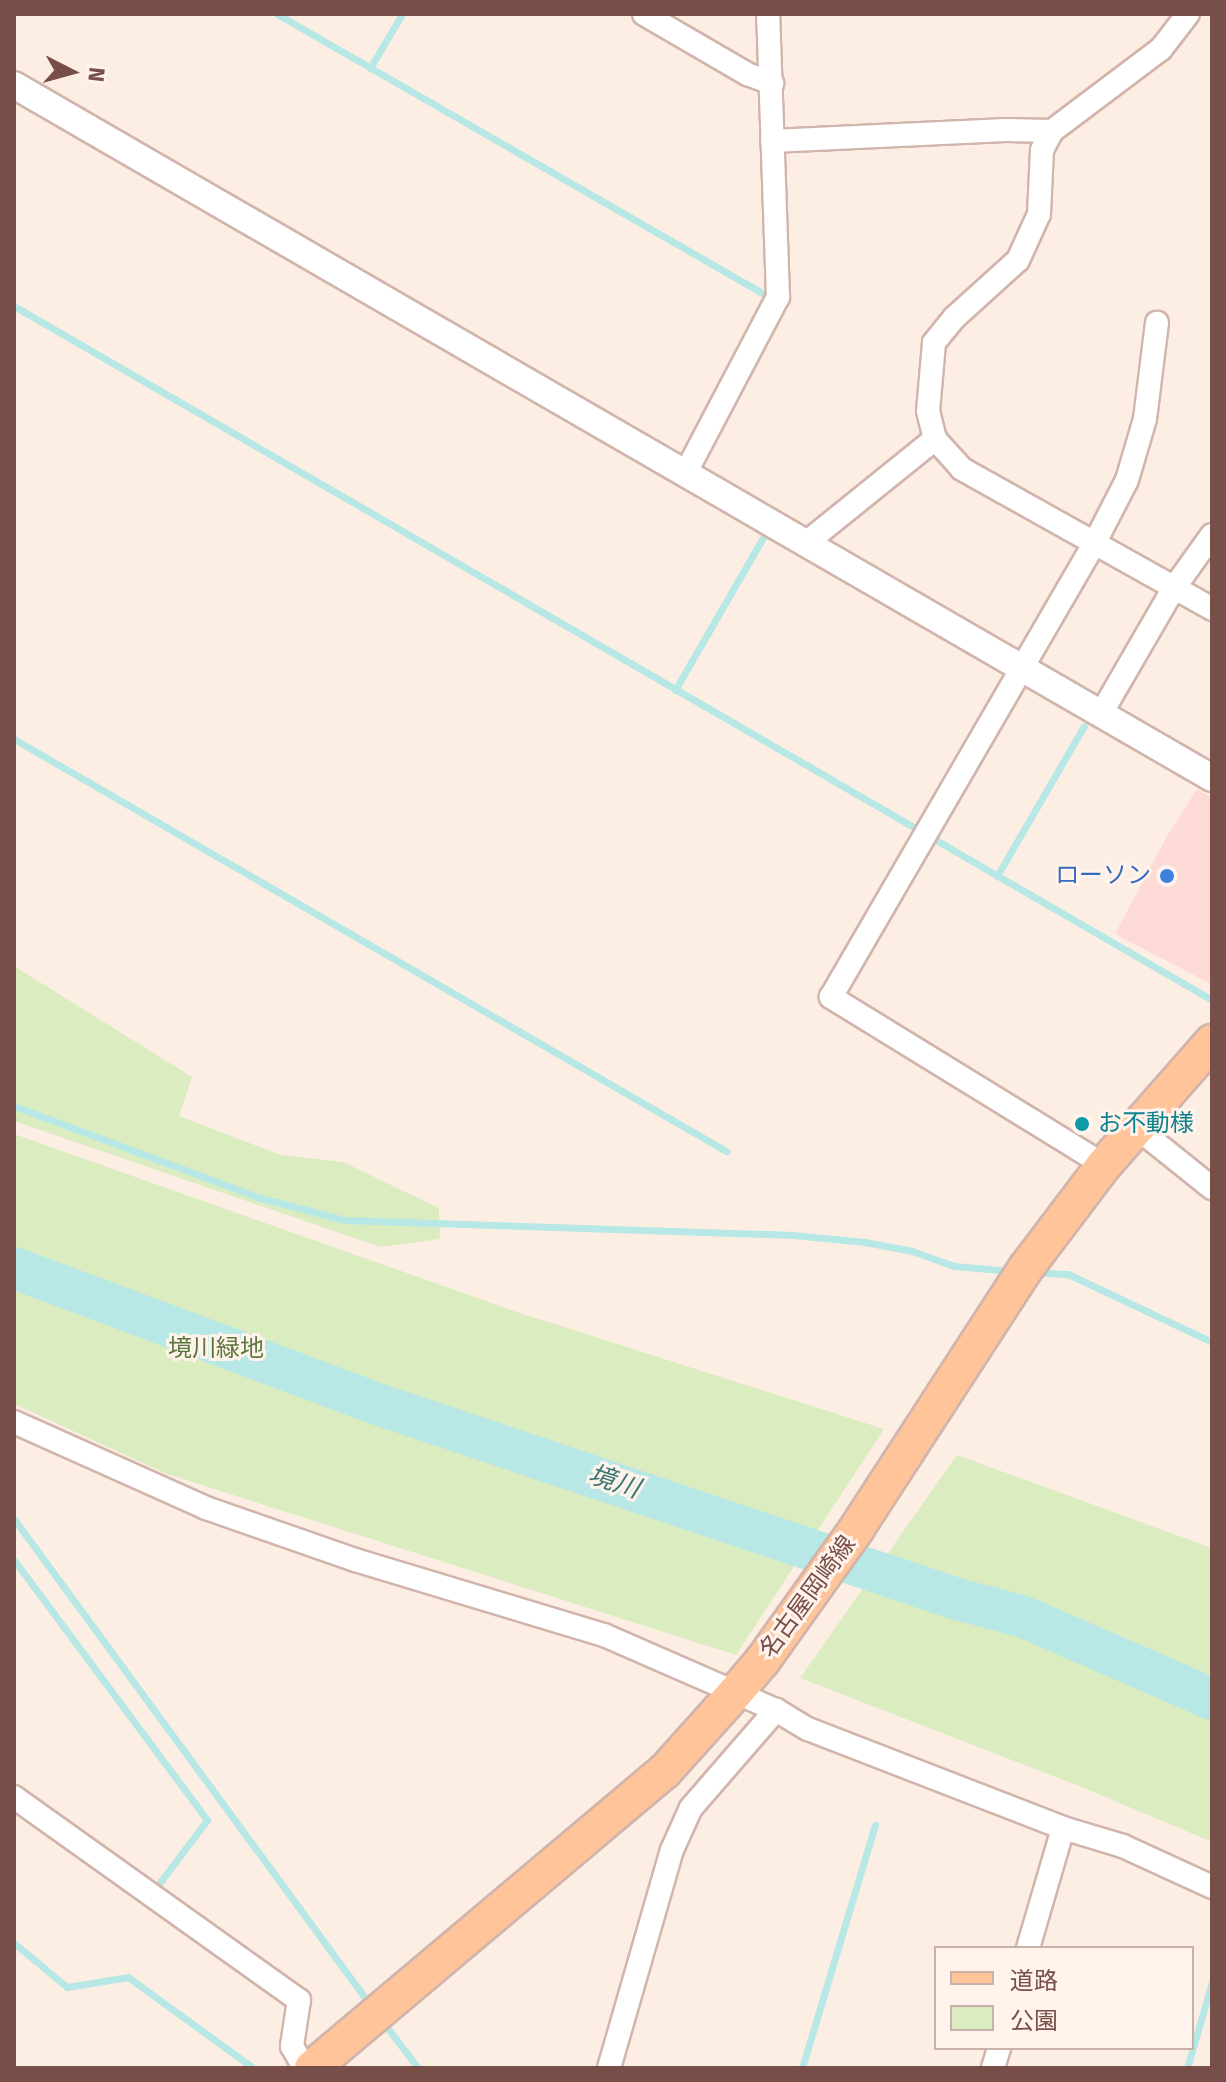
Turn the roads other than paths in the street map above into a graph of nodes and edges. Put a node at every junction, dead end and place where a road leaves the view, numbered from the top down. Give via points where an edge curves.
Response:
1 (644, 14) edge
2 (768, 14) edge
3 (1188, 14) edge
4 (772, 83) junction
5 (14, 85) edge
6 (1052, 131) junction
7 (772, 141) junction
8 (1157, 323) dead end
9 (935, 439) junction
10 (685, 474) junction
11 (1212, 535) edge
12 (806, 543) junction
13 (1094, 544) junction
14 (1174, 588) junction
15 (1212, 609) edge
16 (1021, 666) junction
17 (1102, 712) junction
18 (1212, 778) edge
19 (1212, 1042) edge
20 (1137, 1128) junction
21 (1104, 1165) junction
22 (1212, 1188) edge
23 (14, 1422) edge
24 (735, 1693) junction
25 (776, 1710) junction
26 (14, 1797) edge
27 (1063, 1828) junction
28 (1212, 1887) edge
29 (1029, 1946) edge
30 (304, 2068) edge
31 (312, 2068) edge
32 (609, 2068) edge

1 - 4 street
2 - 4 street
3 - 6 street via 1161,49
4 - 7 street
5 - 10 street
6 - 7 street
6 - 9 street via 1042,150 1039,214 1018,260 934,343 928,411
7 - 10 street via 778,297
8 - 13 street via 1134,464
9 - 12 street
9 - 13 street via 962,469
10 - 12 street
11 - 14 street
12 - 16 street
13 - 14 street
13 - 16 street
14 - 15 street
14 - 17 street
16 - 17 street
16 - 21 street via 831,997
17 - 18 street
19 - 20 main road, 名古屋岡崎線
20 - 21 main road, 名古屋岡崎線
20 - 22 street
21 - 24 main road, 名古屋岡崎線 via 1026,1268 857,1528
23 - 24 street via 206,1508 355,1560 604,1635
24 - 25 street
24 - 31 main road, 名古屋岡崎線 via 664,1772
25 - 27 street via 808,1729
25 - 32 street via 691,1808 672,1850
26 - 30 street via 299,2000 292,2046
27 - 28 street via 1123,1846
27 - 29 street

